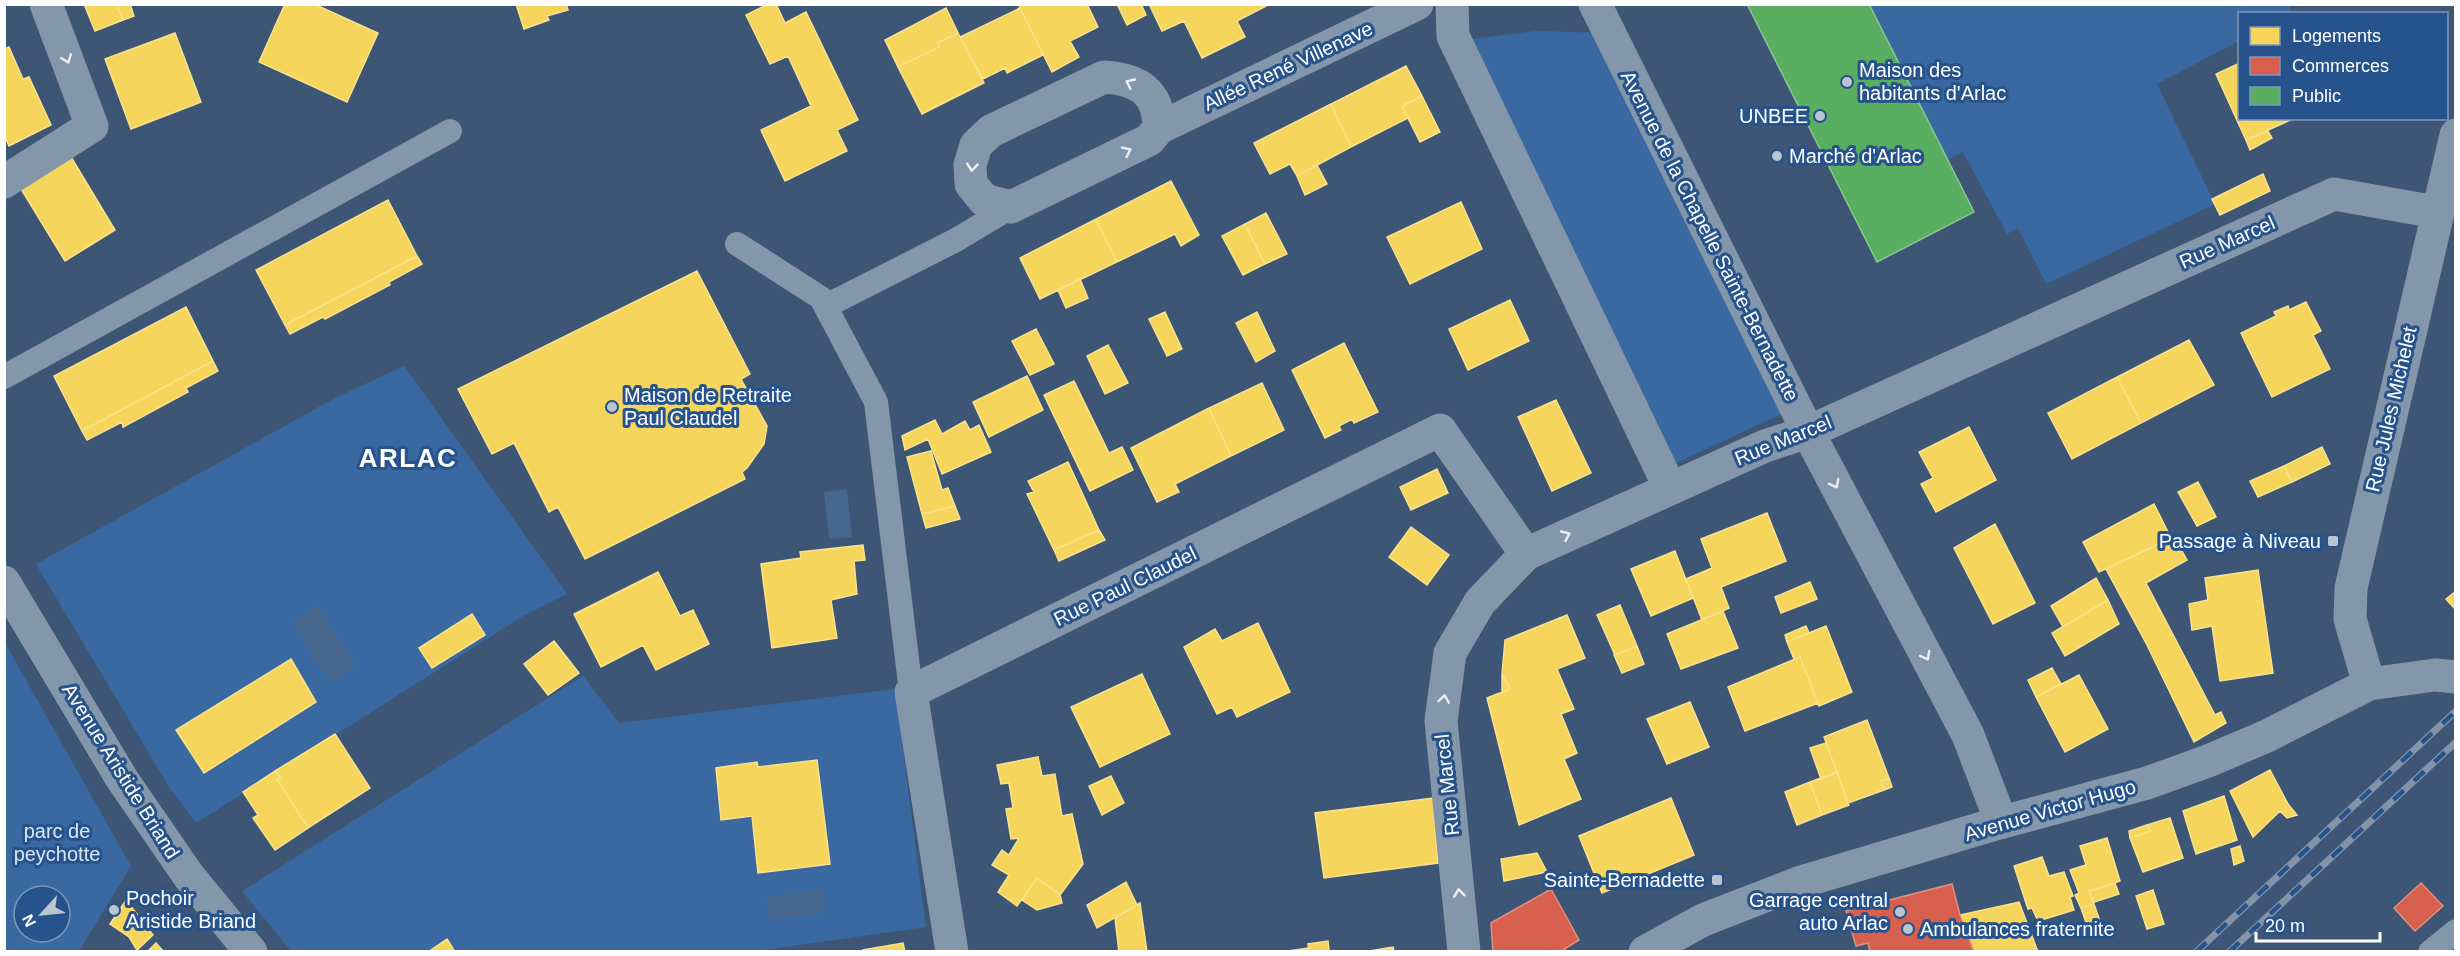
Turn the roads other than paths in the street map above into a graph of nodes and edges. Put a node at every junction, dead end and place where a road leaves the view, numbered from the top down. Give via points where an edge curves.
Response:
1 (46, 4) edge
2 (1417, 4) edge
3 (1452, 4) edge
4 (1594, 4) edge
5 (1159, 128) junction
6 (450, 131) dead end
7 (2456, 135) edge
8 (4, 182) edge
9 (1011, 207) junction
10 (2436, 212) junction
11 (737, 244) dead end
12 (826, 306) junction
13 (4, 376) edge
14 (1808, 432) junction
15 (1670, 488) junction
16 (1526, 554) junction
17 (4, 582) edge
18 (2456, 677) edge
19 (2369, 684) junction
20 (911, 692) junction
21 (2000, 823) junction
22 (2456, 931) edge
23 (251, 951) edge
24 (952, 951) edge
25 (1464, 951) edge
26 (1645, 951) edge
27 (2430, 951) edge

1 -> 8 street via 92,126
2 - 5 street, Allée René Villenave
3 - 15 street via 1453,36
4 - 14 street, Avenue de la Chapelle Sainte-Bernadette
9 -> 5 street, Allée René Villenave via 1149,140
5 -> 9 street via 1154,98 1122,78 1104,77 991,131 976,145 970,165 971,184 984,200
6 - 13 lane
7 - 10 street, Rue Jules Michelet
9 - 12 lane via 956,240
10 - 14 street, Rue Marcel via 2334,194
10 - 19 street, Rue Jules Michelet via 2351,588 2350,619
11 - 12 lane via 821,298
12 - 20 lane via 876,402
14 - 15 street, Rue Marcel via 1765,446
14 -> 21 street, Avenue de la Chapelle Sainte-Bernadette via 1968,735
16 -> 15 street, Rue Marcel
16 - 20 street, Rue Paul Claudel via 1440,430
25 -> 16 street, Rue Marcel via 1441,721 1450,653 1480,602
17 - 23 street, Avenue Aristide Briand via 122,779 188,875
18 - 19 street, Avenue Victor Hugo via 2435,675
19 - 21 street, Avenue Victor Hugo via 2208,761 2147,783
20 - 24 street
21 - 26 street, Avenue Victor Hugo via 1801,882 1703,920
22 - 27 lane

